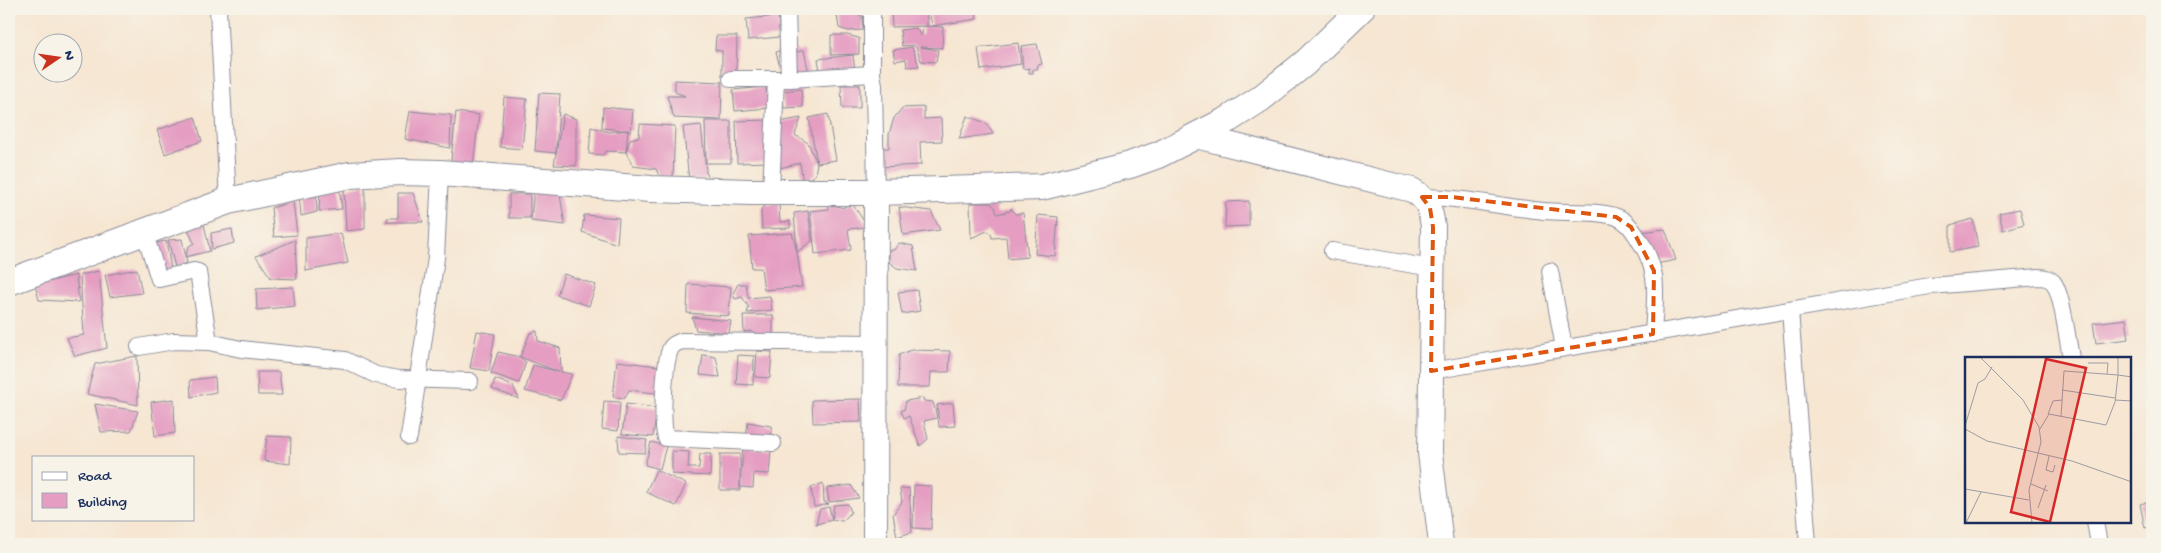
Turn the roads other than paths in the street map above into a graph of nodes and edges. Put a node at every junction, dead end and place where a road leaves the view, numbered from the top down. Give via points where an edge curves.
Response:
1 (218, 9) edge
2 (787, 9) edge
3 (872, 9) edge
4 (1361, 9) edge
5 (872, 74) junction
6 (731, 79) dead end
7 (782, 79) junction
8 (1196, 136) junction
9 (440, 173) junction
10 (771, 192) junction
11 (876, 192) junction
12 (1422, 197) junction
13 (228, 201) junction
14 (144, 230) junction
15 (1332, 251) dead end
16 (1432, 268) junction
17 (1550, 270) dead end
18 (9, 282) edge
19 (1790, 310) junction
20 (1653, 334) junction
21 (209, 342) junction
22 (876, 343) junction
23 (139, 347) dead end
24 (1564, 348) junction
25 (2071, 357) edge
26 (1431, 371) junction
27 (418, 379) junction
28 (470, 381) dead end
29 (409, 437) dead end
30 (774, 443) dead end
31 (2095, 523) edge
32 (875, 544) edge
33 (1441, 544) edge
34 (1808, 544) edge
35 (2099, 544) edge

1 - 13 street
2 - 7 street
3 - 5 street
4 - 8 main road via 1305,63 1260,99
5 - 7 street
5 - 11 street
6 - 7 street
7 - 10 street
8 - 11 main road via 1130,165 1042,187
8 - 12 street via 1412,190
9 - 10 main road via 651,188
9 - 13 main road via 350,175
9 - 27 street via 436,258
10 - 11 main road
11 - 22 street
12 - 16 street via 1432,217
12 - 20 street via 1452,197 1544,211 1606,215 1623,221 1642,243 1654,271
13 - 14 main road
14 - 18 main road
14 - 21 street via 158,279 194,270 198,272
15 - 16 street
16 - 26 street
17 - 24 street
19 - 20 street
19 - 25 street via 1930,286 2044,277 2055,285
19 - 34 street
20 - 24 street
21 - 23 street via 174,341
21 - 27 street via 241,349 345,360 376,374
22 - 30 street via 682,341 674,344 670,351 664,396 666,438
22 - 32 street
24 - 26 street
26 - 33 street via 1430,453
27 - 28 street
27 - 29 street
31 - 35 street

